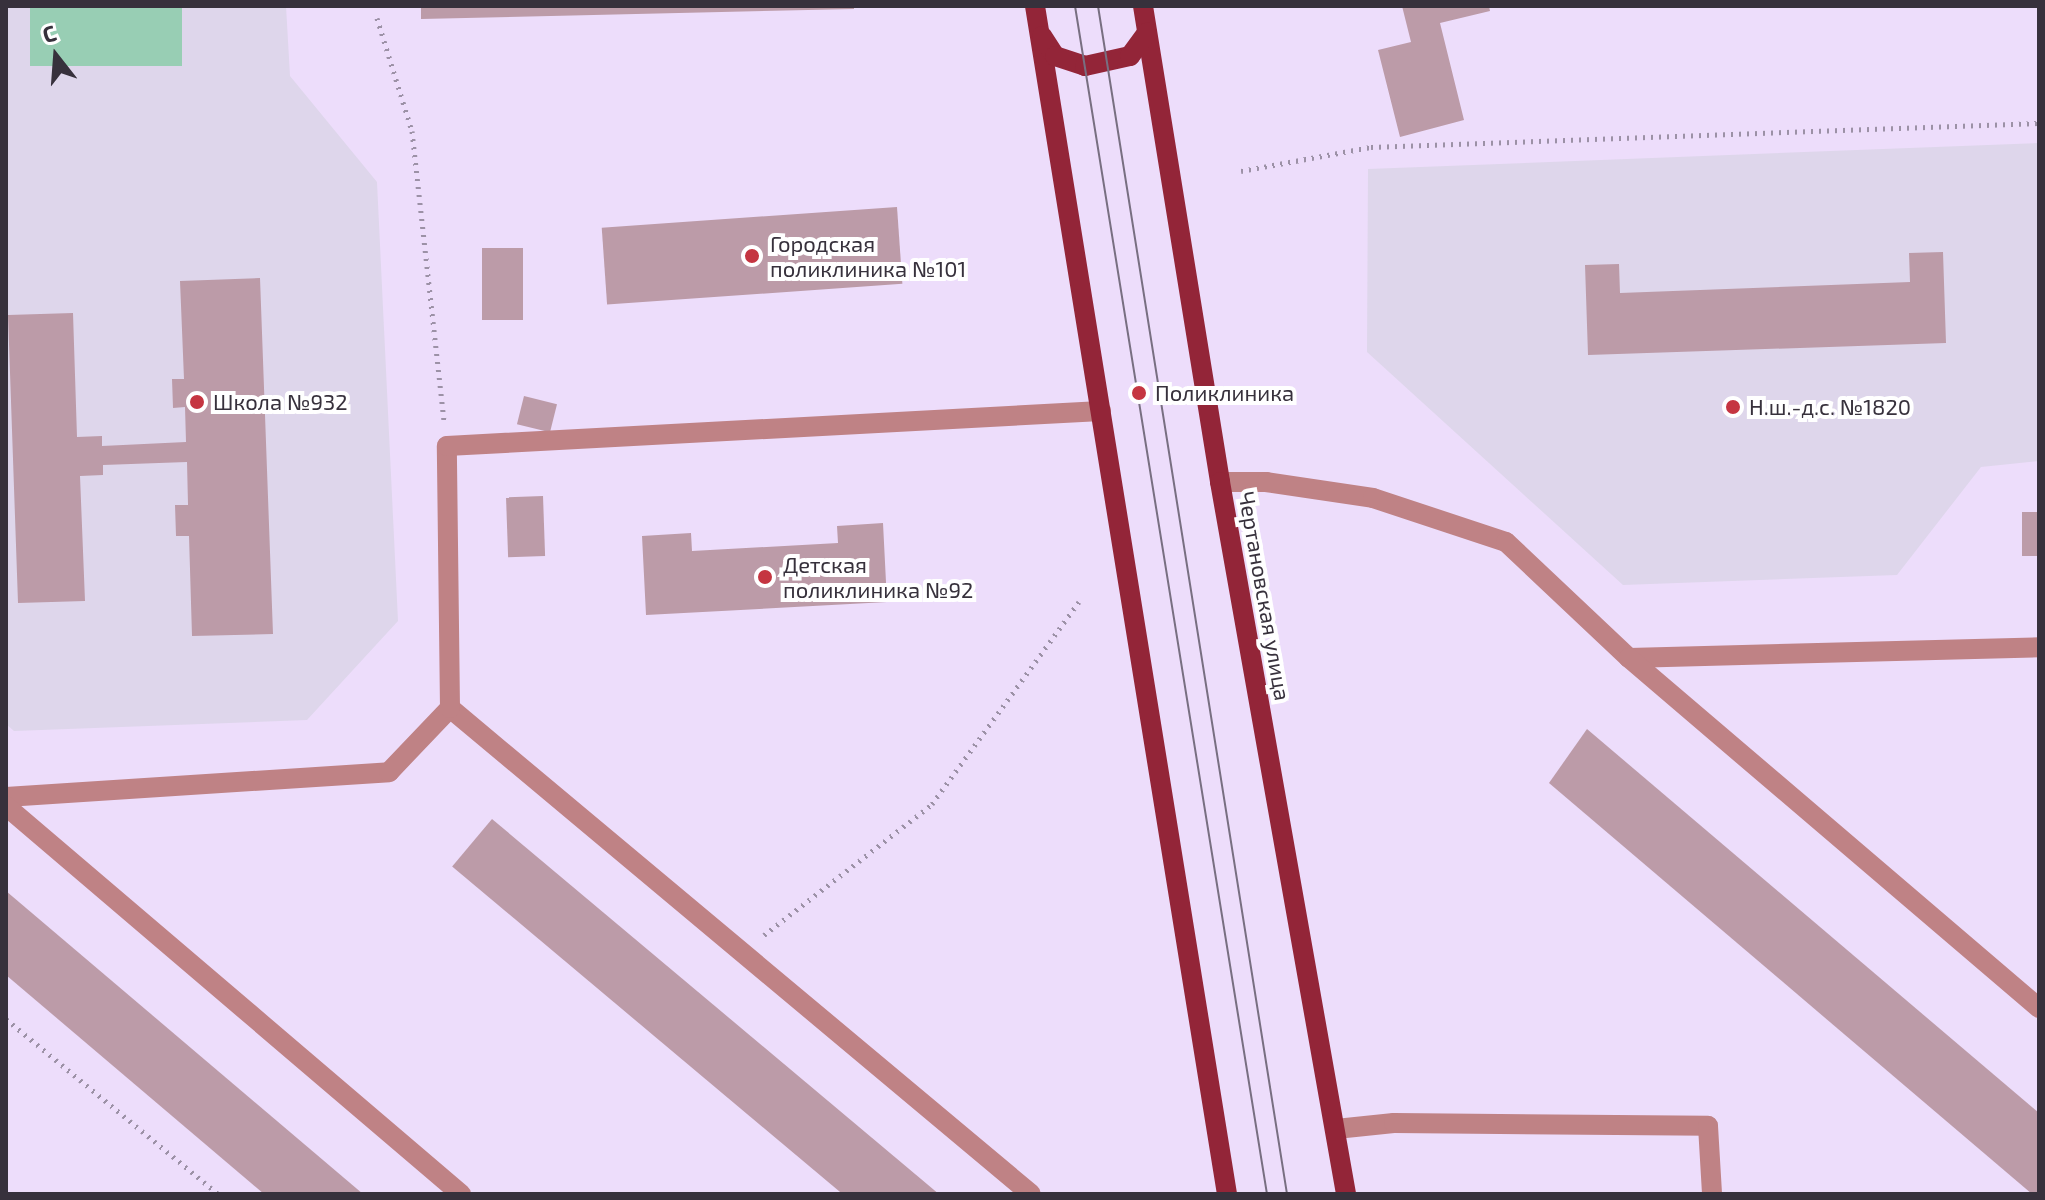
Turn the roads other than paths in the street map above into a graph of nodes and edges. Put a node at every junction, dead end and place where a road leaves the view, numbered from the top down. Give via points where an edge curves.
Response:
1 (1035, 6) edge
2 (1143, 6) edge
3 (1040, 33) junction
4 (1147, 33) junction
5 (1101, 411) junction
6 (1220, 482) junction
7 (2039, 647) edge
8 (1629, 658) junction
9 (450, 708) junction
10 (6, 797) edge
11 (6, 806) edge
12 (2039, 1008) edge
13 (1336, 1129) junction
14 (461, 1194) edge
15 (1031, 1194) edge
16 (1227, 1194) edge
17 (1346, 1194) edge
18 (1712, 1194) edge

1 - 3 main road
2 - 4 main road, Чертановская улица
3 - 4 main road via 1055,56 1085,66 1130,56
3 - 5 main road
4 - 6 main road, Чертановская улица
5 - 9 lane via 447,446
5 - 16 main road
6 - 8 lane via 1266,482 1373,498 1506,542
6 - 13 main road, Чертановская улица
7 - 8 lane
8 - 12 lane
9 - 10 lane via 389,772
9 - 15 lane
11 - 14 lane
13 - 17 main road, Чертановская улица
13 - 18 lane via 1394,1123 1708,1126

